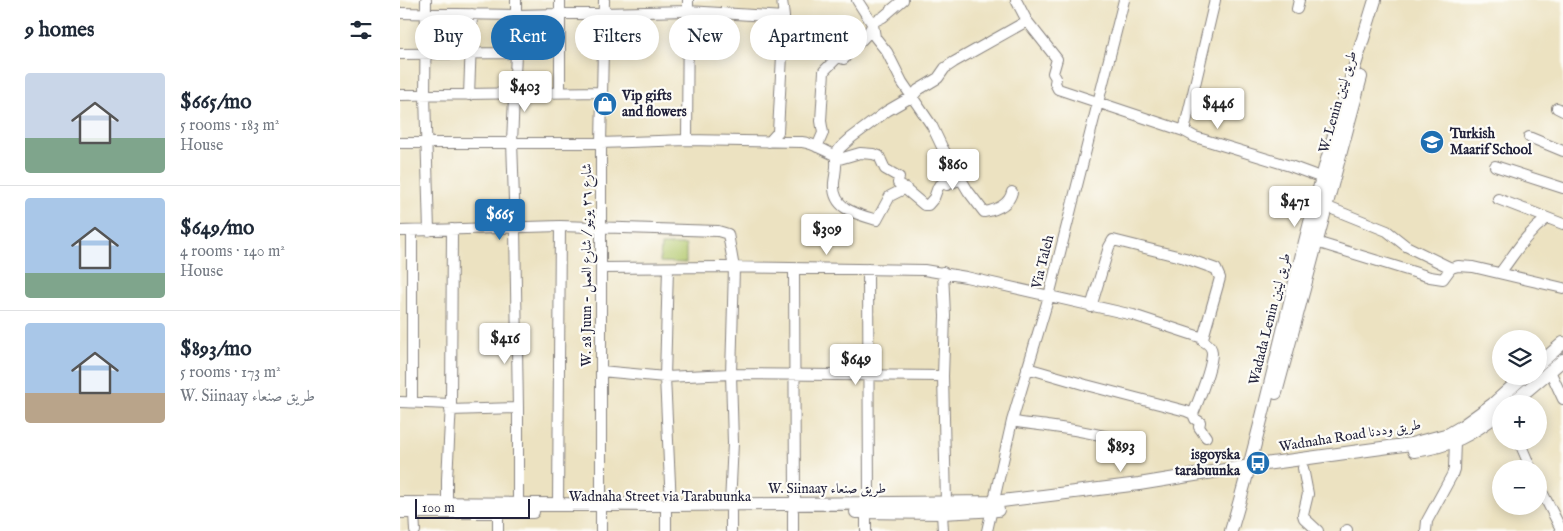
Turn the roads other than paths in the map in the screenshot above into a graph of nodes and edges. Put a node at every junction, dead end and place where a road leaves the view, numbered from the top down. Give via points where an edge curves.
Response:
1 (426, 0) edge
2 (516, 0) edge
3 (560, 0) edge
4 (604, 0) edge
5 (782, 0) edge
6 (857, 0) edge
7 (904, 0) edge
8 (1016, 0) edge
9 (1124, 0) edge
10 (1215, 0) edge
11 (1375, 0) edge
12 (1382, 0) edge
13 (688, 5) edge
14 (604, 12) junction
15 (400, 13) edge
16 (425, 13) junction
17 (472, 14) joint
18 (560, 14) junction
19 (517, 15) junction
20 (775, 15) edge
21 (784, 15) edge
22 (1027, 21) junction
23 (873, 25) junction
24 (400, 54) edge
25 (415, 55) edge
26 (425, 60) edge
27 (470, 60) edge
28 (515, 60) edge
29 (782, 60) edge
30 (601, 92) junction
31 (560, 93) junction
32 (513, 94) junction
33 (425, 95) junction
34 (469, 95) junction
35 (400, 96) edge
36 (913, 96) junction
37 (1097, 102) junction
38 (1184, 131) junction
39 (1529, 137) dead end
40 (687, 140) junction
41 (512, 142) junction
42 (769, 142) junction
43 (400, 143) edge
44 (601, 143) junction
45 (425, 144) junction
46 (817, 147) junction
47 (1563, 150) edge
48 (836, 157) junction
49 (1495, 166) dead end
50 (961, 179) junction
51 (1326, 180) junction
52 (906, 188) junction
53 (1563, 188) edge
54 (1012, 192) dead end
55 (1498, 199) dead end
56 (1325, 206) junction
57 (1546, 219) junction
58 (1563, 224) edge
59 (560, 226) junction
60 (601, 226) junction
61 (516, 228) junction
62 (452, 230) junction
63 (400, 231) edge
64 (412, 231) junction
65 (428, 231) junction
66 (1316, 242) junction
67 (601, 268) junction
68 (668, 268) junction
69 (734, 268) junction
70 (794, 268) junction
71 (1451, 268) junction
72 (868, 270) junction
73 (943, 272) junction
74 (1500, 273) junction
75 (1563, 288) edge
76 (1049, 296) junction
77 (1091, 307) junction
78 (1203, 338) junction
79 (1563, 343) edge
80 (1547, 357) edge
81 (1563, 360) edge
82 (1027, 368) junction
83 (1550, 370) junction
84 (601, 371) junction
85 (731, 374) junction
86 (1276, 374) junction
87 (793, 375) junction
88 (943, 376) junction
89 (666, 377) junction
90 (868, 377) junction
91 (1513, 385) edge
92 (1521, 395) edge
93 (1563, 399) edge
94 (400, 402) edge
95 (412, 402) junction
96 (451, 407) junction
97 (518, 408) junction
98 (1193, 414) junction
99 (1492, 418) edge
100 (1012, 422) junction
101 (1206, 437) dead end
102 (1455, 441) junction
103 (1139, 445) dead end
104 (1303, 468) junction
105 (1253, 470) junction
106 (400, 503) edge
107 (447, 503) junction
108 (518, 504) junction
109 (558, 504) junction
110 (1547, 504) edge
111 (993, 506) junction
112 (794, 507) junction
113 (600, 508) junction
114 (669, 508) junction
115 (730, 508) junction
116 (867, 508) junction
117 (944, 508) junction
118 (400, 512) edge
119 (414, 512) junction
120 (498, 512) junction
121 (415, 531) edge
122 (498, 531) edge
123 (601, 531) edge
124 (666, 531) edge
125 (731, 531) edge
126 (793, 531) edge
127 (866, 531) edge
128 (943, 531) edge
129 (988, 531) edge
130 (1231, 531) edge
131 (1240, 531) edge
132 (1318, 531) edge
133 (1426, 531) edge
134 (1562, 531) edge

1 - 16 street
2 - 19 street
3 - 18 street
4 - 14 street, W. 28 Juun - شارع ٢٦ يونيو / شارع العمل
5 - 21 street
6 - 23 street
7 - 23 street
8 - 22 street
9 - 37 street, Via Taleh
10 - 38 street
11 - 51 main road, Wadada Lenin طريق لينين
12 - 51 main road, W. Lenin طريق لينين
13 - 14 street
13 - 20 street
13 - 40 street
14 - 18 street
14 - 30 street, W. 28 Juun - شارع ٢٦ يونيو / شارع العمل
15 - 16 street
16 - 17 street
17 - 19 street
18 - 19 street
18 - 31 street
22 - 36 street via 954,62
22 - 37 street via 1057,59 1053,73 1058,89
23 - 36 street via 875,37
23 - 46 street via 844,59 838,57 824,71 822,133
24 - 25 street
26 - 33 street
27 - 34 street
28 - 32 street
29 - 42 street via 778,132
30 - 31 street
30 - 44 street, W. 28 Juun - شارع ٢٦ يونيو / شارع العمل
31 - 32 street
32 - 34 street
32 - 41 street
33 - 34 street
33 - 35 street
33 - 45 street
36 - 48 street via 840,148
36 - 50 street
37 - 38 street
37 - 76 street, Via Taleh
38 - 51 street
39 - 47 street
40 - 42 street
40 - 44 street
41 - 44 street
41 - 45 street
41 - 61 street
42 - 46 street via 808,142
43 - 45 street
44 - 60 street, W. 28 Juun - شارع ٢٦ يونيو / شارع العمل
45 - 65 street
46 - 48 street
48 - 52 street via 879,156 886,169 899,177 898,183
48 - 52 street via 834,186 837,200 843,208 877,220 890,196
49 - 53 street
50 - 52 street via 947,185 943,183 928,205 920,202
50 - 54 street via 984,212 1002,206
51 - 56 main road, W. Lenin طريق لينين
51 - 86 main road, Wadada Lenin طريق لينين
55 - 57 street
56 - 66 main road, W. Lenin طريق لينين
56 - 71 street via 1387,231 1406,246
57 - 58 street
57 - 74 street via 1528,234
59 - 60 street
59 - 61 street
59 - 109 street
60 - 67 street, W. 28 Juun - شارع ٢٦ يونيو / شارع العمل
60 - 69 street via 722,232 728,234
61 - 62 street
61 - 97 street
62 - 65 street
62 - 96 street
63 - 64 street
64 - 65 street
64 - 95 street
66 - 71 street via 1430,277 1443,279
66 - 86 main road, W. Lenin طريق لينين
67 - 68 street
67 - 84 street, W. 28 Juun - شارع ٢٦ يونيو / شارع العمل
68 - 69 street
68 - 89 street
69 - 70 street
69 - 85 street
70 - 72 street
70 - 87 street
71 - 74 street via 1473,267
72 - 73 street
72 - 90 street
73 - 76 street
73 - 88 street
74 - 75 street
76 - 77 street
76 - 82 street, Via Taleh
77 - 78 street via 1133,315
77 - 78 street via 1113,240 1185,258 1216,269 1220,278
78 - 98 street via 1212,351 1205,383
79 - 80 main road
81 - 83 main road
82 - 98 street
82 - 100 street, Via Taleh
83 - 92 main road
83 - 93 street
84 - 89 street
84 - 113 street, W. 28 Juun - شارع ٢٦ يونيو / شارع العمل
85 - 87 street
85 - 89 street
85 - 115 street via 733,443
86 - 105 main road, Wadada Lenin طريق لينين
87 - 90 street
87 - 112 street
88 - 90 street
88 - 117 street
89 - 114 street
90 - 116 street
91 - 105 main road, Wadnaha Road طريق وددنا via 1477,416 1448,434 1411,444
94 - 95 street
95 - 96 street
96 - 97 street
96 - 107 street
97 - 108 street
98 - 101 street
99 - 102 main road, Wadnaha Road طريق وددنا
100 - 103 street via 1107,436
100 - 111 street, Via Taleh
102 - 104 main road, Wadnaha Road طريق وددنا via 1440,447
102 - 133 street via 1454,469 1427,521
104 - 105 main road, Wadnaha Road طريق وددنا
104 - 132 street via 1308,494 1303,514
105 - 111 main road, W. Siinaay طريق صنعاء
105 - 130 main road, Wadada Lenin طريق لينين
105 - 131 main road
106 - 107 main road, W. Siinaay طريق صنعاء
107 - 108 main road, W. Siinaay طريق صنعاء
108 - 109 main road, W. Siinaay طريق صنعاء
109 - 113 main road, W. Siinaay طريق صنعاء
110 - 134 street
111 - 117 main road, W. Siinaay طريق صنعاء
111 - 129 street, Via Taleh
112 - 115 main road, W. Siinaay طريق صنعاء
112 - 116 main road, W. Siinaay طريق صنعاء
112 - 126 street
113 - 114 main road, W. Siinaay طريق صنعاء
113 - 120 main road, Wadnaha Street via Tarabuunka
113 - 123 street, W. 28 Juun - شارع ٢٦ يونيو / شارع العمل
114 - 115 main road, W. Siinaay طريق صنعاء
114 - 124 street
115 - 125 street
116 - 117 main road, W. Siinaay طريق صنعاء
116 - 127 street
117 - 128 street
118 - 119 main road, Wadnaha Street via Tarabuunka
119 - 120 main road, Wadnaha Street via Tarabuunka
119 - 121 street
120 - 122 street

